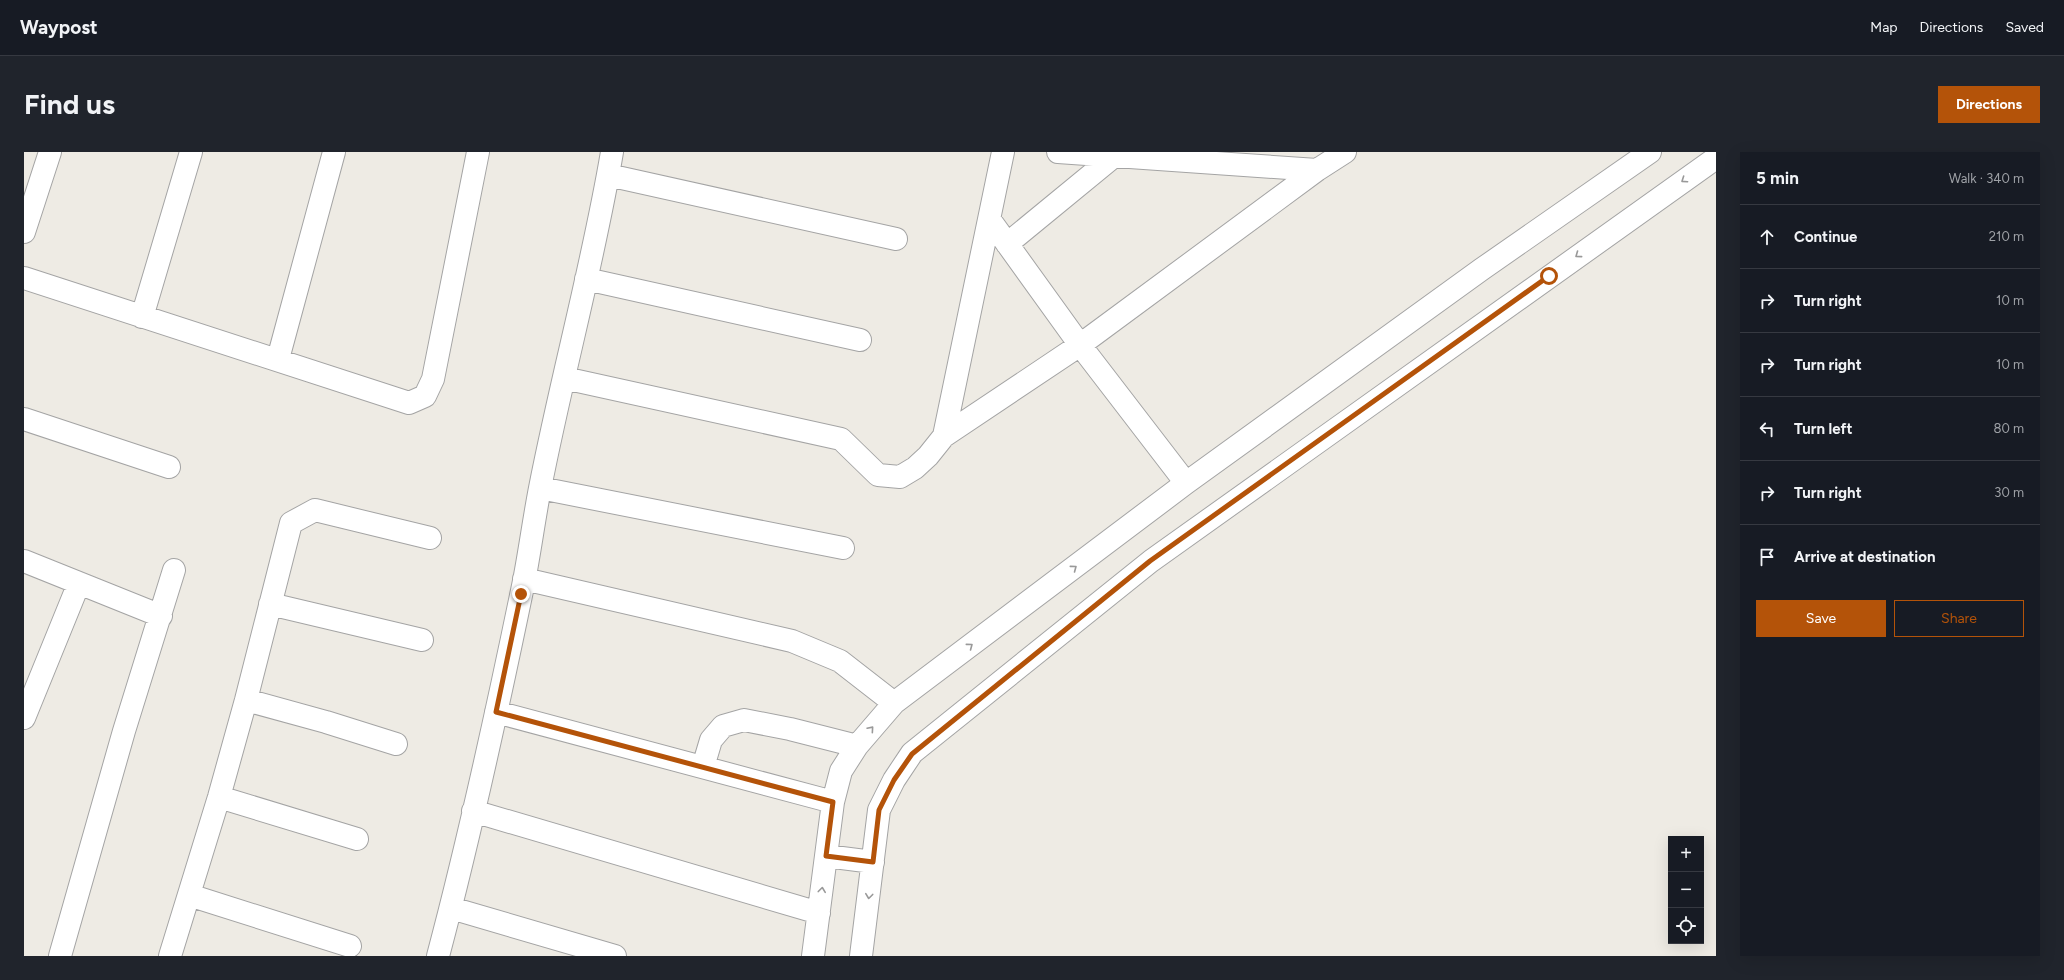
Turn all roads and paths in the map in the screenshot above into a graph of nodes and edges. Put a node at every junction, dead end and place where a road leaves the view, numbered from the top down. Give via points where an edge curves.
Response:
1 (50, 152) edge
2 (191, 152) edge
3 (334, 152) edge
4 (478, 152) edge
5 (612, 152) edge
6 (1003, 152) edge
7 (1058, 152) edge
8 (1345, 152) edge
9 (1650, 152) edge
10 (1113, 157) junction
11 (1716, 158) edge
12 (1317, 170) junction
13 (608, 175) junction
14 (990, 220) junction
15 (24, 232) edge
16 (896, 239) dead end
17 (1007, 244) junction
18 (24, 278) edge
19 (586, 279) junction
20 (142, 317) junction
21 (860, 340) dead end
22 (1080, 345) junction
23 (278, 359) junction
24 (564, 378) junction
25 (24, 420) edge
26 (944, 436) junction
27 (169, 467) dead end
28 (1186, 483) junction
29 (540, 488) junction
30 (430, 538) dead end
31 (843, 548) dead end
32 (24, 561) edge
33 (174, 570) dead end
34 (524, 579) junction
35 (79, 583) junction
36 (270, 604) junction
37 (161, 616) junction
38 (422, 640) dead end
39 (246, 700) junction
40 (894, 703) junction
41 (496, 712) junction
42 (24, 718) edge
43 (396, 744) dead end
44 (857, 746) junction
45 (703, 767) junction
46 (219, 797) junction
47 (833, 802) junction
48 (473, 811) junction
49 (357, 839) dead end
50 (826, 856) junction
51 (873, 862) junction
52 (189, 895) junction
53 (451, 908) junction
54 (819, 913) junction
55 (350, 946) dead end
56 (60, 956) edge
57 (170, 956) edge
58 (438, 956) edge
59 (615, 956) edge
60 (813, 956) edge
61 (862, 956) edge

1 - 15 street
2 - 20 street
3 - 23 street
4 - 23 street via 435,372 426,396 409,404
5 - 13 street
6 - 14 street
7 - 10 street
8 - 12 street
9 - 28 street via 1482,269
10 - 12 street
10 - 17 street
11 -> 51 street via 1150,561 912,754 894,780 879,810
12 - 22 street
13 - 16 street
13 - 19 street
14 - 17 street
14 - 26 street
17 - 22 street
18 - 20 street
19 - 21 street
19 - 24 street
20 - 23 street
22 - 26 street
22 - 28 street
24 - 26 street via 841,439 878,475 900,477 924,460
24 - 29 street
25 - 27 street
40 -> 28 street
29 - 31 street
29 - 34 street
30 - 36 street via 315,510 291,523
32 - 35 street
33 - 37 street
34 - 40 street via 792,641 840,661
34 - 41 street
35 - 37 street
35 - 42 street
36 - 38 street
36 - 39 street
37 - 56 street via 124,731
39 - 43 street
39 - 46 street
44 -> 40 street
41 - 45 street
41 - 48 street
44 - 45 street via 744,720 723,726 711,740
44 - 47 street via 841,771
45 - 47 street
46 - 49 street
46 - 52 street
47 - 50 street
48 - 53 street
48 - 54 street
50 - 51 street
54 -> 50 street
51 -> 61 street
52 - 55 street
52 - 57 street
53 - 58 street
53 - 59 street
54 - 60 street

